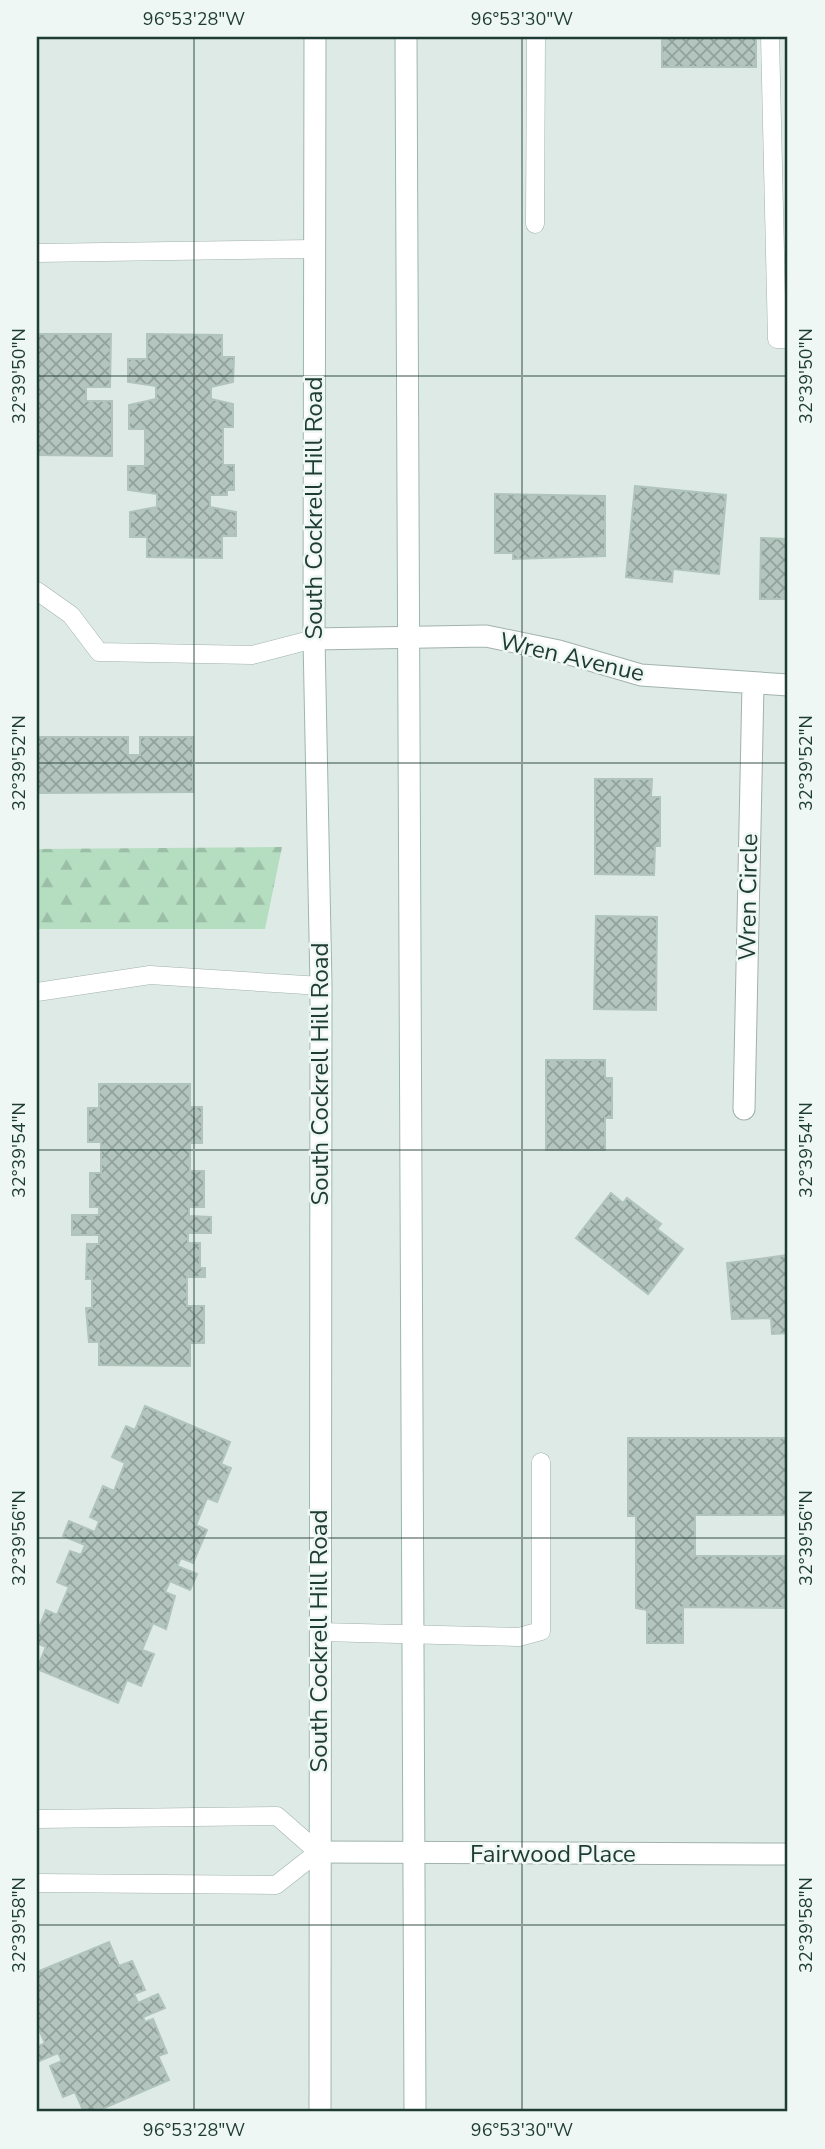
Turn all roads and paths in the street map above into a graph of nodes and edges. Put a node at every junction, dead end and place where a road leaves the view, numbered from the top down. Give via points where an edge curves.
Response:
1 (315, 37) edge
2 (406, 37) edge
3 (536, 37) edge
4 (770, 37) edge
5 (535, 224) dead end
6 (314, 249) junction
7 (37, 253) edge
8 (788, 339) edge
9 (37, 591) edge
10 (408, 636) junction
11 (314, 639) junction
12 (753, 685) junction
13 (788, 685) edge
14 (321, 986) junction
15 (37, 992) edge
16 (744, 1109) dead end
17 (541, 1462) dead end
18 (319, 1632) junction
19 (413, 1633) junction
20 (37, 1819) edge
21 (318, 1852) junction
22 (414, 1854) junction
23 (788, 1854) edge
24 (37, 1883) edge
25 (320, 2112) edge
26 (415, 2112) edge

1 - 6 main road, South Cockrell Hill Road
2 - 10 main road
3 - 5 lane
4 - 8 lane via 777,339
6 - 7 lane
6 - 11 main road, South Cockrell Hill Road
9 - 11 lane via 71,615 99,652 252,655
10 - 11 main road, Wren Avenue
10 - 12 main road, Wren Avenue via 486,636 559,651 641,676
10 - 19 main road
11 - 14 main road, South Cockrell Hill Road
12 - 13 main road, Wren Avenue
12 - 16 main road, Wren Circle
14 - 15 lane via 150,975
14 - 18 main road, South Cockrell Hill Road
17 - 19 lane via 541,1631 519,1637
18 - 19 lane
18 - 21 main road, South Cockrell Hill Road
19 - 22 main road
20 - 21 lane via 277,1816
21 - 22 main road, Fairwood Place
21 - 24 lane via 276,1885
21 - 25 main road, South Cockrell Hill Road
22 - 23 main road, Fairwood Place
22 - 26 main road

